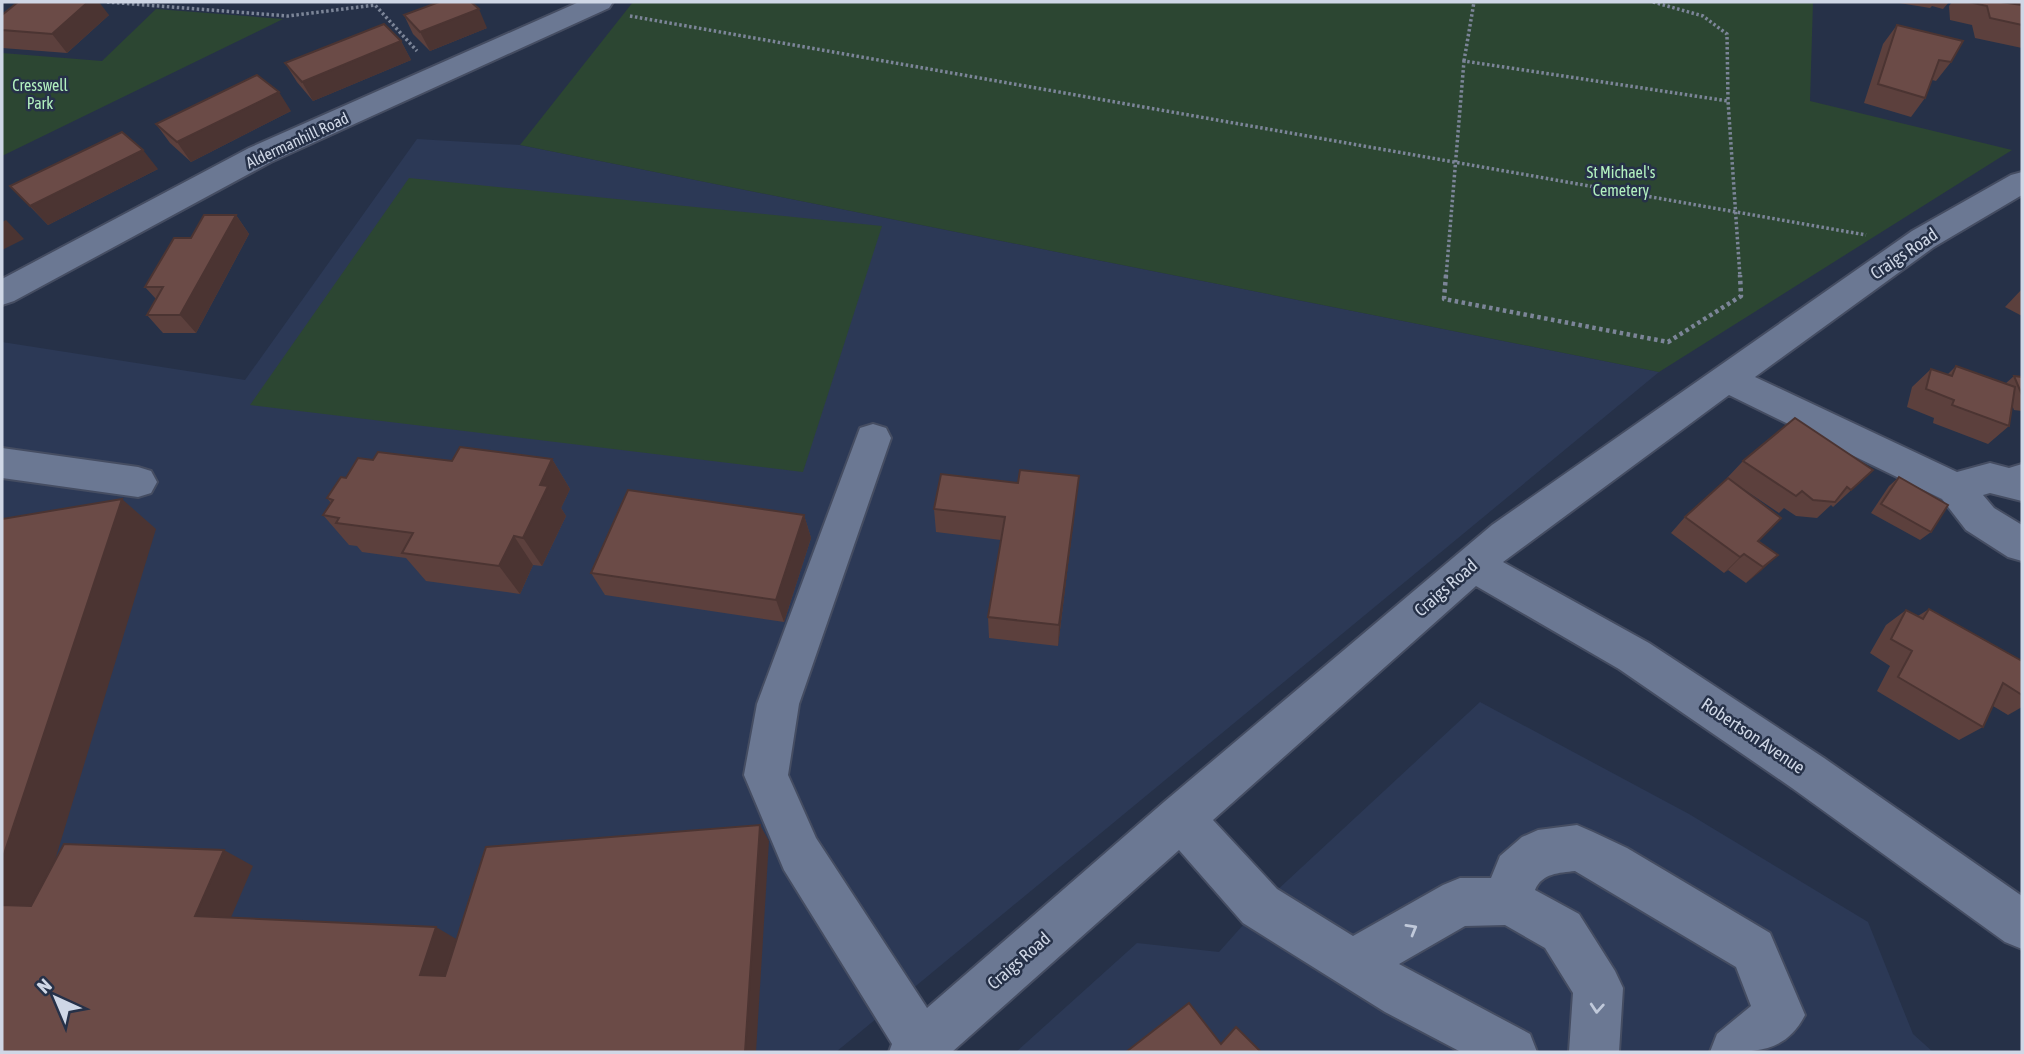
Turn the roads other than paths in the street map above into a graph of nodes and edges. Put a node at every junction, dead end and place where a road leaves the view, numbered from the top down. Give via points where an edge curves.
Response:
1 (594, 5) edge
2 (2022, 182) edge
3 (2, 293) edge
4 (1727, 379) junction
5 (873, 438) dead end
6 (2, 463) edge
7 (138, 482) dead end
8 (2022, 485) edge
9 (1955, 488) junction
10 (2022, 545) edge
11 (1473, 565) junction
12 (1180, 818) junction
13 (1509, 901) junction
14 (2022, 925) edge
15 (1353, 963) junction
16 (918, 1049) edge
17 (1512, 1052) edge
18 (1594, 1052) edge
19 (1735, 1052) edge

1 - 3 street, Aldermanhill Road via 260,155
2 - 4 street, Craigs Road via 1923,239
4 - 9 street
4 - 11 street, Craigs Road via 1506,536
5 - 16 street via 778,704 766,775 800,854
6 - 7 street
8 - 9 street via 1990,478
9 - 10 street via 1980,519
11 - 12 street, Craigs Road
11 - 14 street, Robertson Avenue via 1634,656
12 - 15 street via 1259,906
12 - 16 street, Craigs Road
15 -> 13 street via 1460,902
13 -> 18 street via 1562,931 1598,988
13 - 19 street via 1516,872 1538,853 1577,848 1753,950 1780,1015
15 - 17 street

